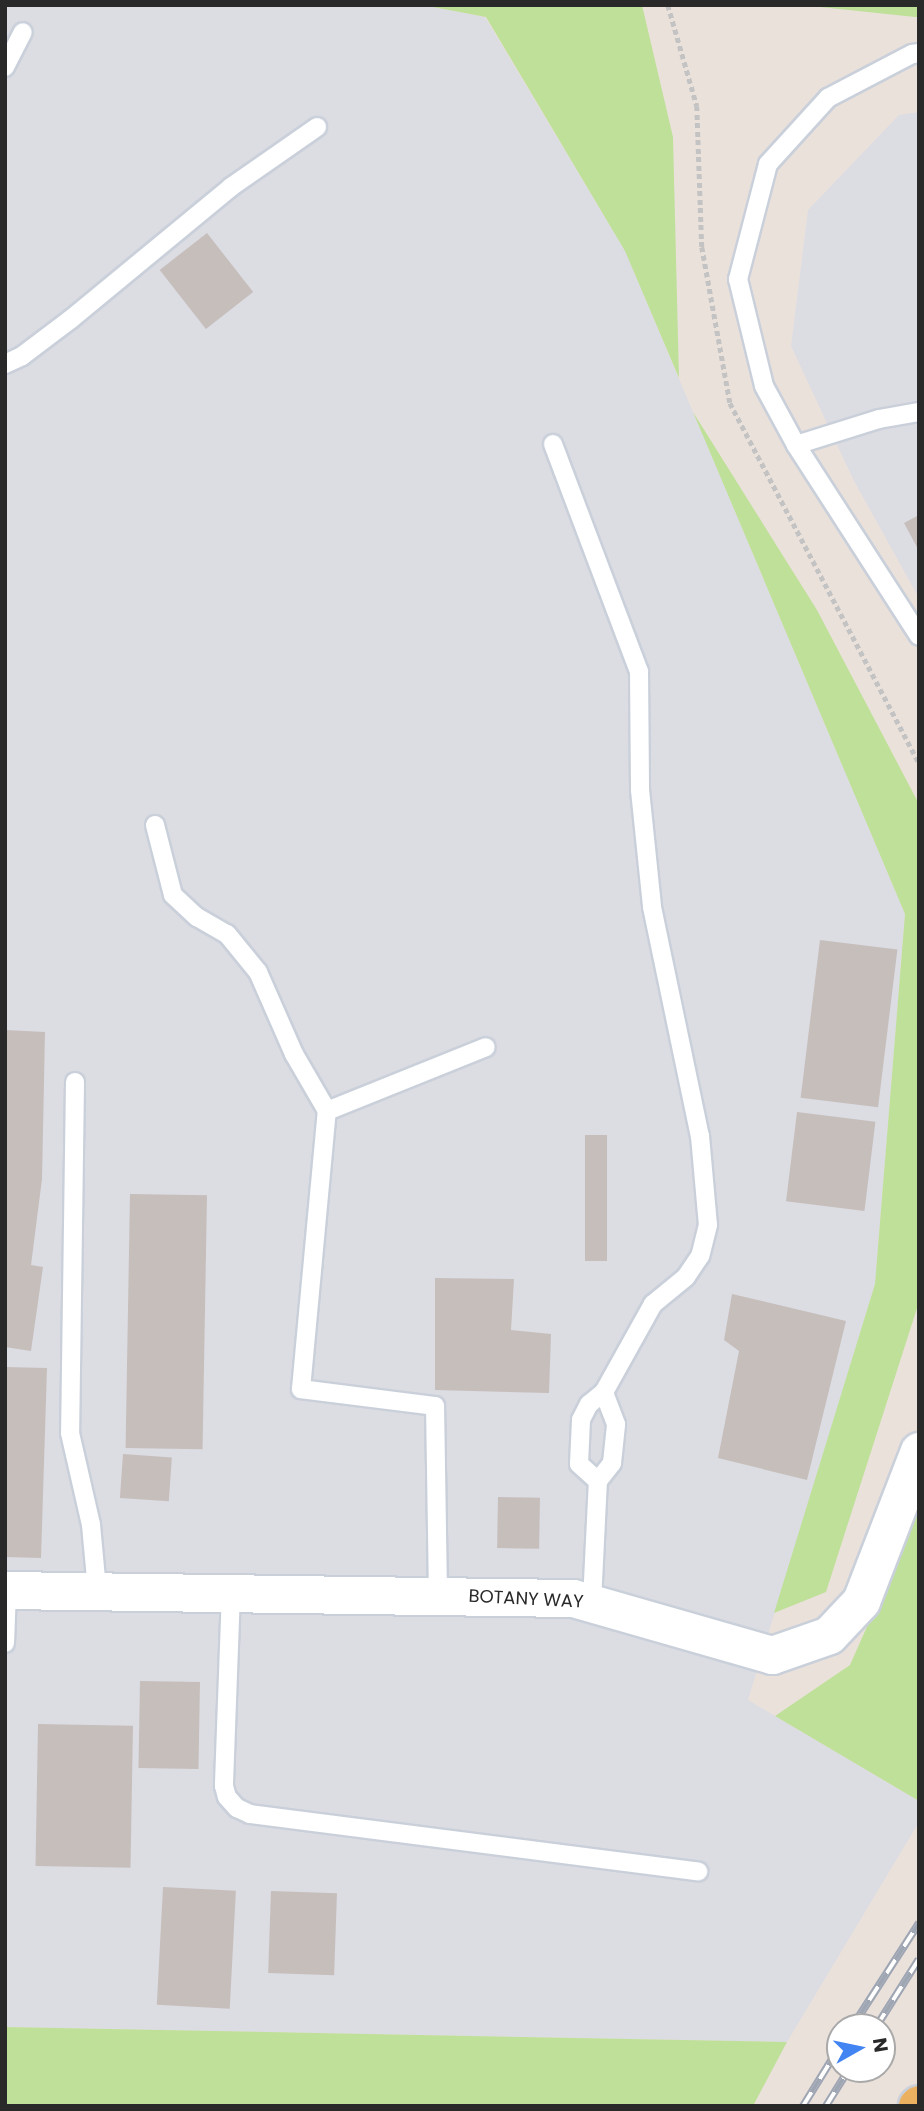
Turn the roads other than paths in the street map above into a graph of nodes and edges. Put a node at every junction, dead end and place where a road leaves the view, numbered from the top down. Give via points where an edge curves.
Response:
1 (23, 32) dead end
2 (919, 53) edge
3 (5, 67) edge
4 (317, 127) dead end
5 (5, 364) edge
6 (919, 412) edge
7 (553, 444) dead end
8 (796, 445) junction
9 (919, 636) edge
10 (155, 825) dead end
11 (486, 1047) dead end
12 (75, 1082) dead end
13 (327, 1111) junction
14 (604, 1392) junction
15 (919, 1451) edge
16 (598, 1481) junction
17 (6, 1590) edge
18 (97, 1590) junction
19 (231, 1592) junction
20 (438, 1595) junction
21 (592, 1602) junction
22 (5, 1643) edge
23 (698, 1871) dead end

1 - 3 lane
2 - 8 lane via 828,98 768,164 738,279 764,386
4 - 5 lane via 230,187 71,319
6 - 8 lane via 879,419
7 - 14 lane via 639,671 640,790 652,907 700,1136 708,1225 700,1256 686,1277 653,1304
8 - 9 lane
10 - 13 lane via 173,895 226,934 257,972 294,1054
11 - 13 lane
12 - 18 lane via 70,1433 91,1525
13 - 20 lane via 301,1389 435,1406
14 - 16 lane via 616,1424 612,1463
14 - 16 lane via 589,1404 580,1420 579,1464
15 - 21 street, BOTANY WAY via 861,1601 828,1634 772,1655
16 - 21 lane
17 - 18 street, BOTANY WAY
17 - 22 lane
18 - 19 street, BOTANY WAY
19 - 20 street, BOTANY WAY
19 - 23 lane via 224,1786 237,1808 250,1814
20 - 21 street, BOTANY WAY

